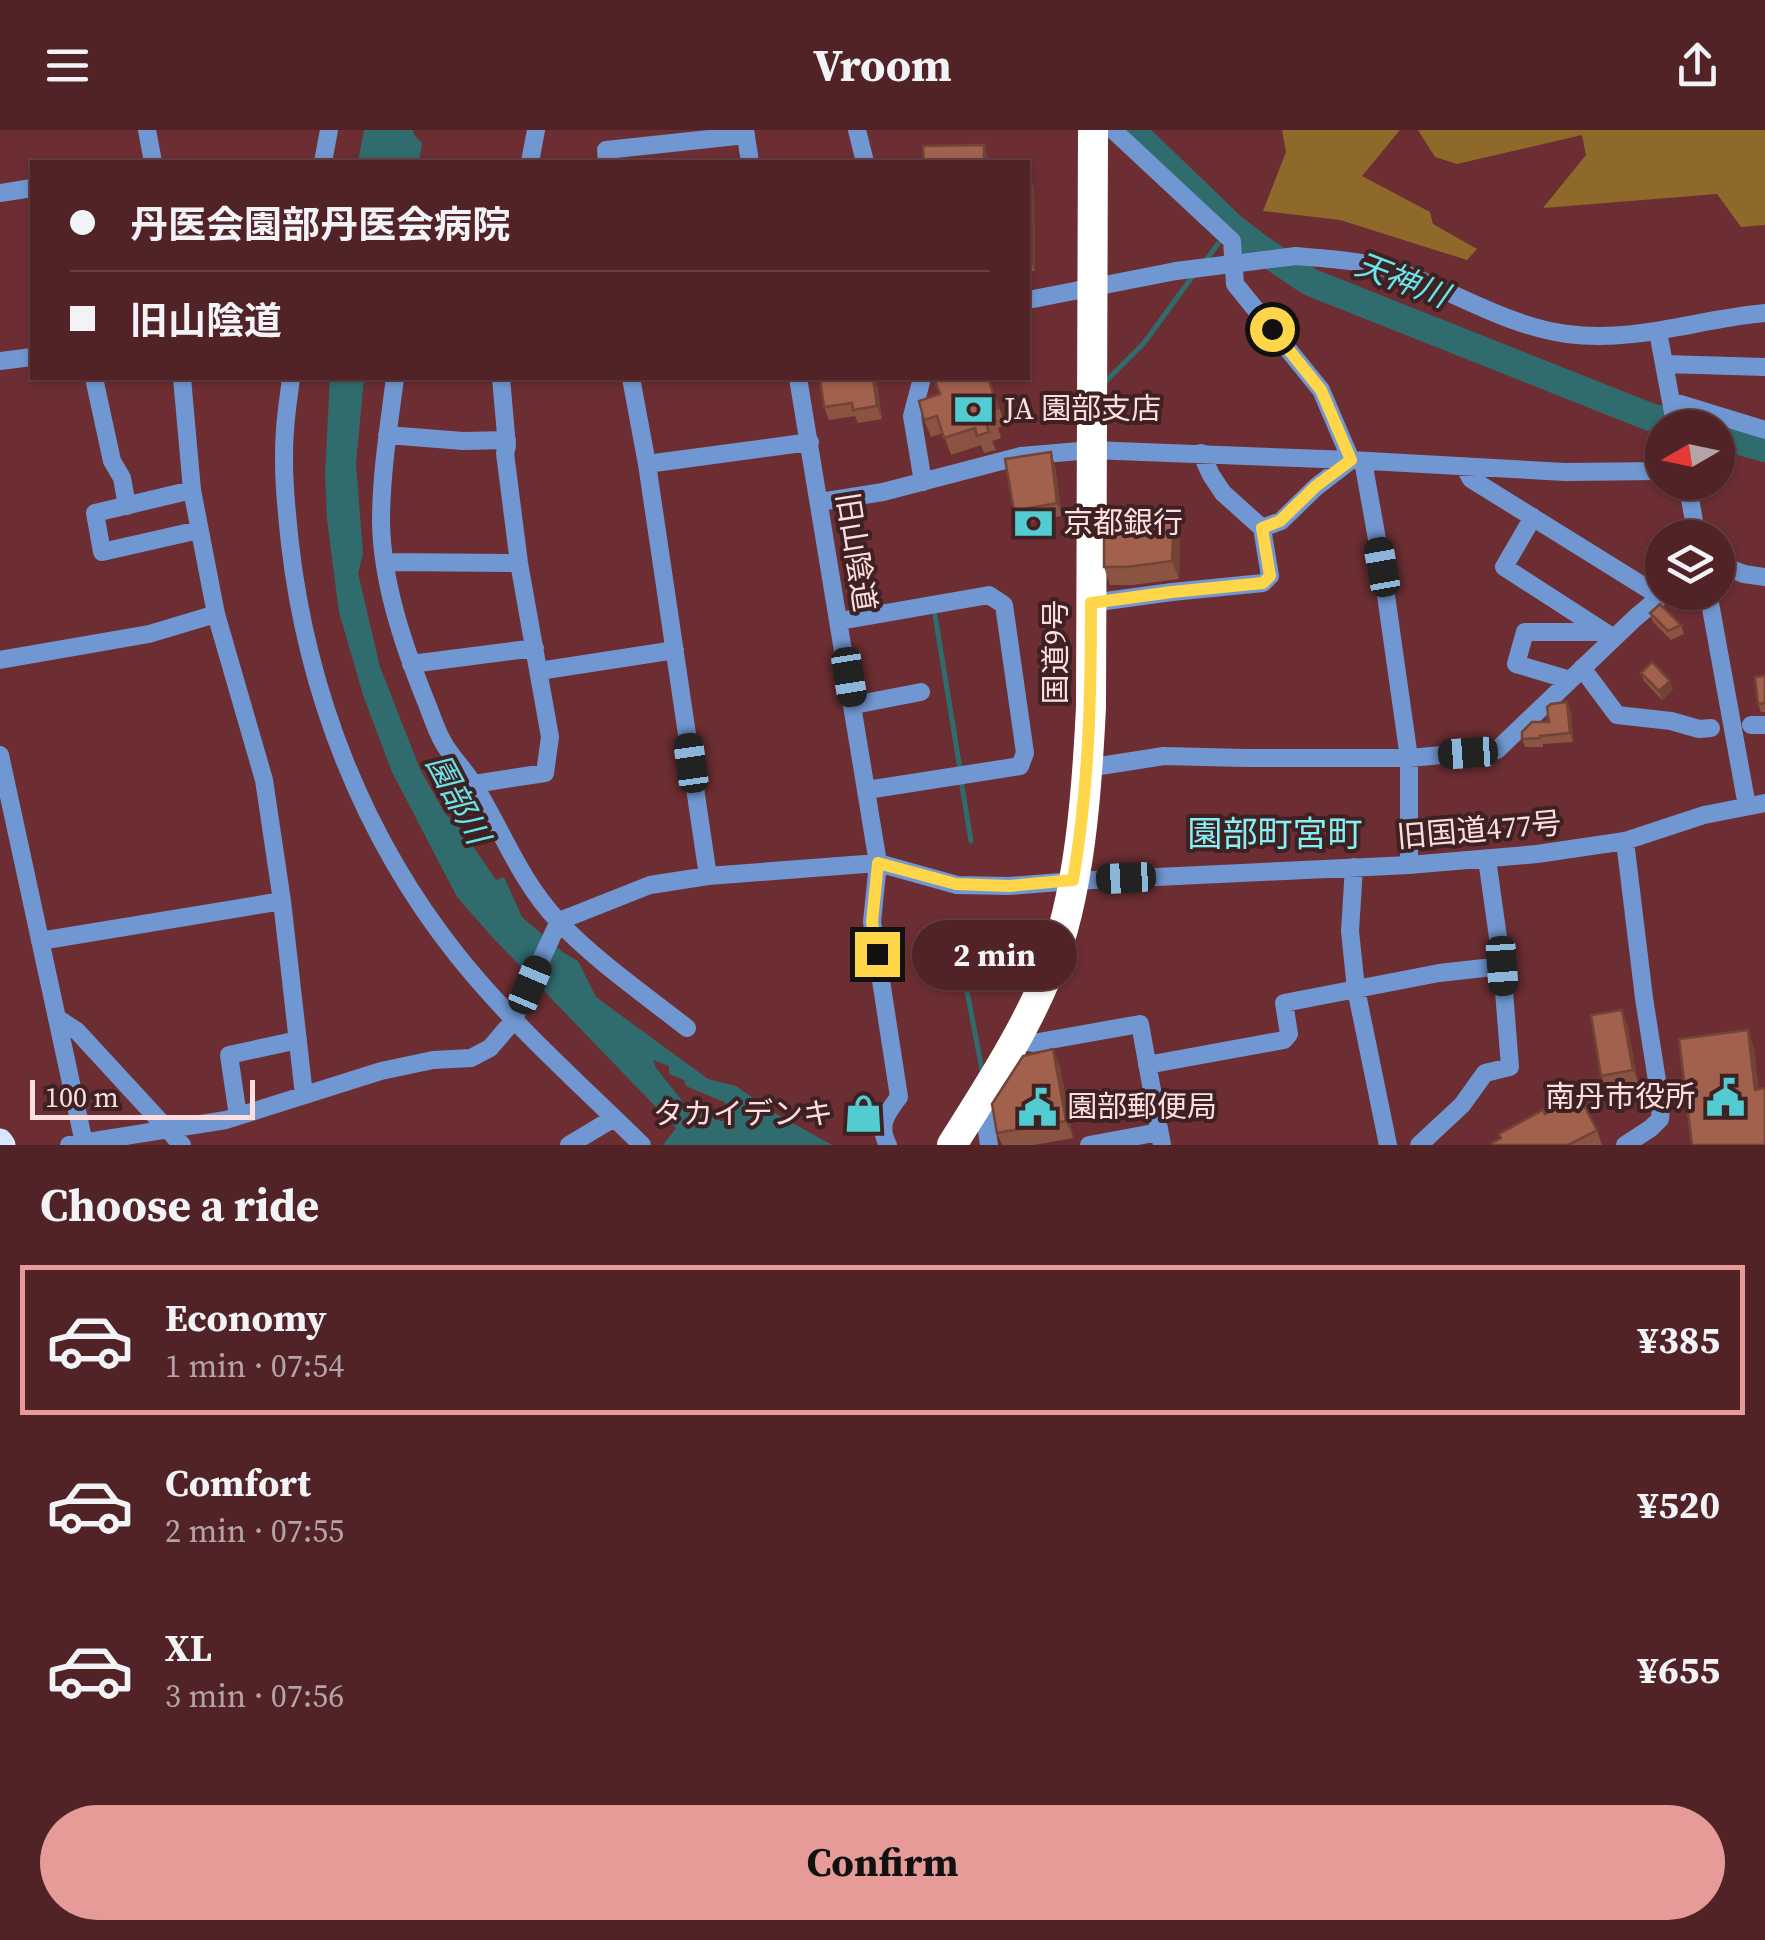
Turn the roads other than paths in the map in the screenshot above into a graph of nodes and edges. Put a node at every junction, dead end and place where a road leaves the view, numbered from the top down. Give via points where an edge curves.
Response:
1 (148, 130) edge
2 (329, 130) edge
3 (536, 130) edge
4 (858, 130) edge
5 (1093, 130) edge
6 (1113, 130) edge
7 (745, 132) edge
8 (153, 160) edge
9 (323, 160) edge
10 (530, 160) edge
11 (607, 160) edge
12 (750, 160) edge
13 (866, 160) edge
14 (30, 188) edge
15 (0, 193) edge
16 (1092, 288) junction
17 (1030, 300) edge
18 (1765, 313) edge
19 (1658, 332) junction
20 (30, 357) edge
21 (0, 361) edge
22 (1664, 364) junction
23 (1765, 368) edge
24 (94, 380) edge
25 (182, 380) edge
26 (291, 380) edge
27 (395, 380) edge
28 (501, 380) edge
29 (631, 380) edge
30 (798, 380) edge
31 (921, 380) edge
32 (1671, 404) junction
33 (1672, 410) edge
34 (1765, 430) edge
35 (388, 435) junction
36 (506, 440) junction
37 (810, 442) junction
38 (1091, 450) junction
39 (1202, 454) junction
40 (1357, 460) junction
41 (647, 464) junction
42 (1464, 466) junction
43 (1645, 471) edge
44 (923, 482) junction
45 (192, 490) junction
46 (820, 502) junction
47 (127, 506) junction
48 (1533, 517) junction
49 (1262, 528) junction
50 (200, 530) junction
51 (386, 562) junction
52 (519, 562) junction
53 (1735, 571) edge
54 (1765, 578) edge
55 (1645, 584) edge
56 (1091, 603) junction
57 (1645, 609) edge
58 (1712, 610) edge
59 (216, 614) junction
60 (840, 621) junction
61 (1610, 635) junction
62 (535, 648) junction
63 (675, 650) junction
64 (0, 660) edge
65 (411, 664) junction
66 (539, 672) junction
67 (1576, 674) junction
68 (921, 692) dead end
69 (854, 705) junction
70 (1711, 728) dead end
71 (0, 756) edge
72 (1409, 758) junction
73 (1088, 768) junction
74 (474, 784) junction
75 (866, 790) junction
76 (1756, 804) edge
77 (1626, 842) junction
78 (1488, 859) junction
79 (878, 863) junction
80 (1408, 865) junction
81 (1354, 868) junction
82 (708, 876) junction
83 (1073, 880) junction
84 (282, 901) junction
85 (556, 927) junction
86 (40, 941) junction
87 (1502, 966) junction
88 (1356, 989) junction
89 (516, 1016) junction
90 (57, 1018) junction
91 (687, 1028) dead end
92 (298, 1040) junction
93 (1016, 1040) junction
94 (1147, 1065) junction
95 (304, 1095) junction
96 (982, 1097) junction
97 (238, 1116) junction
98 (614, 1118) junction
99 (168, 1130) junction
100 (1160, 1138) edge
101 (76, 1144) edge
102 (182, 1145) edge
103 (569, 1145) edge
104 (642, 1145) edge
105 (888, 1145) edge
106 (952, 1145) edge
107 (989, 1145) edge
108 (1089, 1145) edge
109 (1388, 1145) edge
110 (1419, 1145) edge
111 (1626, 1145) edge

1 - 8 street
2 - 9 street
3 - 10 street
4 - 13 street
5 - 16 highway, 国道9号
6 - 40 street via 1232,241 1235,284 1321,390
7 - 11 street via 606,150
7 - 12 street
14 - 15 street
16 - 17 street
16 - 19 street, bridge via 1296,256 1398,272 1566,334
16 - 38 highway, 国道9号
18 - 19 street
19 - 22 street
20 - 21 street
22 - 23 street
22 - 32 street
24 - 47 street
25 - 45 street
26 - 89 street via 285,495 296,589 323,706 371,818 416,897 455,953
27 - 35 street
28 - 36 street
29 - 41 street
30 - 37 street, 旧山陰道
31 - 44 street via 912,416
32 - 33 street
32 - 34 street
35 - 36 street
35 - 51 street via 381,527
36 - 52 street
37 - 41 street
37 - 46 street, 旧山陰道
38 - 39 street
38 - 44 street via 1021,456
38 - 56 highway, 国道9号
39 - 40 street
39 - 49 street via 1223,493
40 - 42 street
40 - 49 street
40 - 72 street via 1382,567
41 - 63 street
42 - 43 street
42 - 48 street via 1471,479
44 - 46 street
45 - 47 street
45 - 50 street
46 - 60 street, 旧山陰道
47 - 50 street via 95,513 102,552
48 - 55 street
48 - 61 street via 1504,568
49 - 56 street via 1270,576 1263,583
50 - 59 street
51 - 52 street
51 - 65 street
52 - 62 street
53 - 54 street
56 - 73 highway, 国道9号
57 - 61 street
58 - 76 street
59 - 64 street via 148,634
59 - 84 street via 264,780
60 - 69 street, 旧山陰道
60 - 75 street via 989,595 1004,605 1025,753 1020,766
61 - 67 street
61 - 67 street via 1525,632 1516,664
62 - 65 street
62 - 66 street
63 - 66 street
63 - 82 street
65 - 74 street via 443,742
66 - 74 street via 550,737 545,773
67 - 70 street via 1617,714
67 - 72 street via 1497,750
68 - 69 street
69 - 75 street, 旧山陰道
71 - 86 street
72 - 73 street via 1164,756
72 - 80 street
73 - 83 highway, 国道9号
74 - 85 street
75 - 79 street, 旧山陰道
76 - 77 street, 旧国道477号
77 - 78 street, 旧国道477号
77 - 111 street via 1660,1089 1660,1120
78 - 80 street, 旧国道477号
78 - 87 street
79 - 82 street, 旧国道477号
79 - 83 street, 旧国道477号 via 956,884
79 - 105 street, 旧山陰道 via 872,922 899,1097 883,1121
80 - 81 street, 旧国道477号
81 - 83 street, 旧国道477号
81 - 88 street via 1350,931
82 - 85 street, 旧国道477号 via 650,885
83 - 93 highway, 国道9号 via 1050,969
84 - 86 street
84 - 92 street
85 - 89 street
85 - 91 street
86 - 90 street
87 - 88 street
87 - 110 street via 1510,1067 1484,1073 1462,1105
88 - 94 street via 1284,1003 1284,1040
88 - 109 street
89 - 95 street via 490,1048 471,1058 381,1070
89 - 98 street
90 - 99 street
90 - 101 street
92 - 95 street
92 - 97 street via 229,1055
93 - 94 street via 1140,1024
93 - 96 highway, 国道9号
94 - 100 street
95 - 97 street
96 - 106 highway, 国道9号
96 - 107 street
97 - 99 street
98 - 103 street
98 - 104 street
99 - 101 street
99 - 102 street
100 - 108 street

